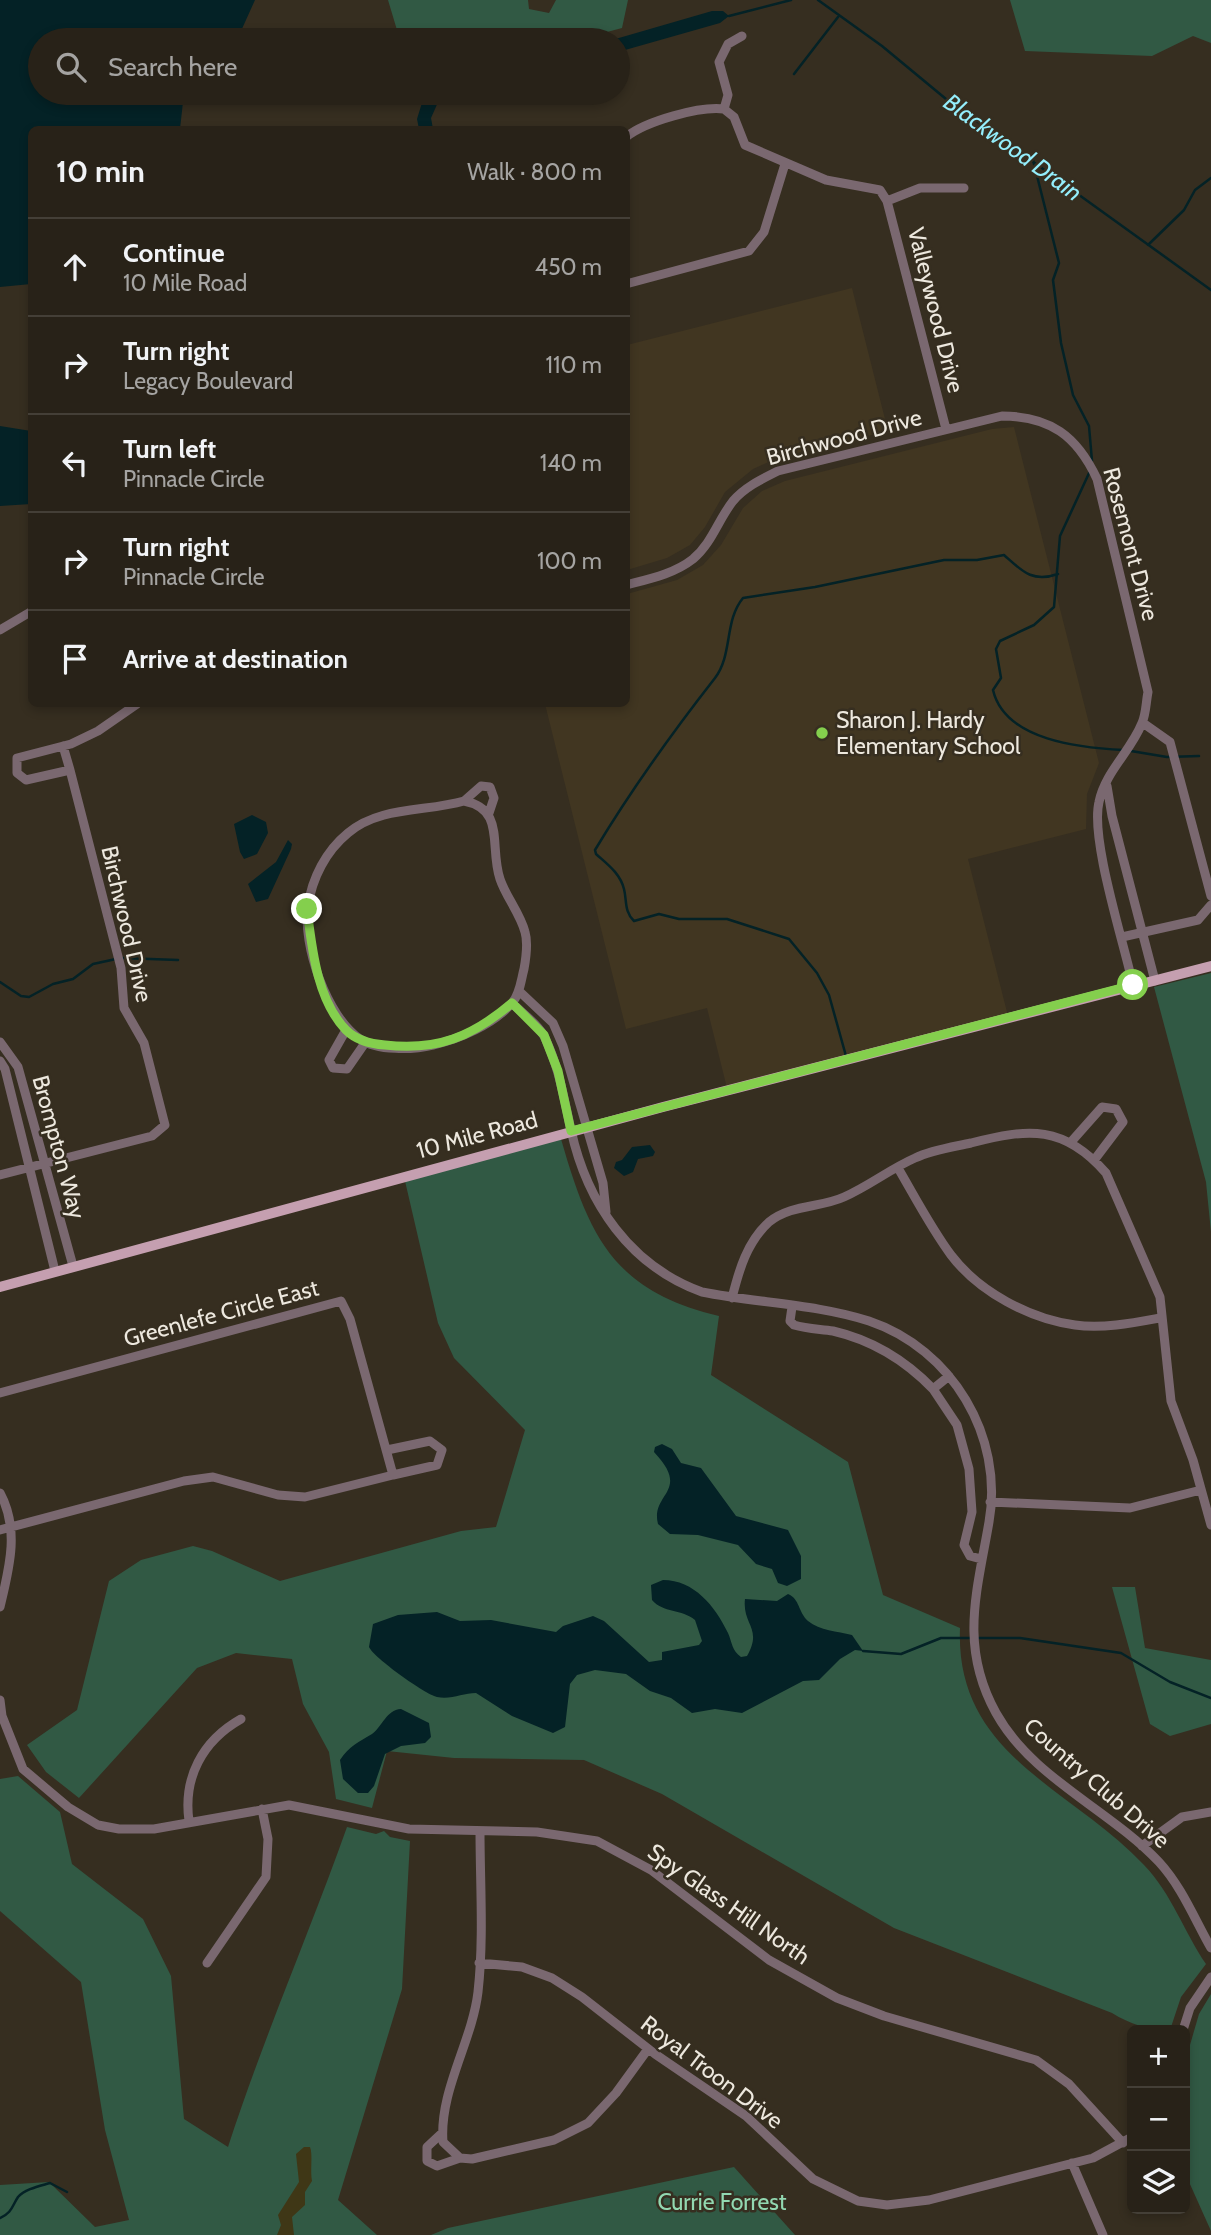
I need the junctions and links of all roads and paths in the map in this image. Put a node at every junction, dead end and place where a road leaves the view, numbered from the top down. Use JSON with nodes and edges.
{"nodes":[{"id":1,"x":742,"y":36,"type":"dead end"},
{"id":2,"x":724,"y":109,"type":"junction"},
{"id":3,"x":630,"y":135,"type":"edge"},
{"id":4,"x":785,"y":164,"type":"junction"},
{"id":5,"x":964,"y":188,"type":"dead end"},
{"id":6,"x":887,"y":201,"type":"junction"},
{"id":7,"x":630,"y":283,"type":"edge"},
{"id":8,"x":946,"y":429,"type":"junction"},
{"id":9,"x":630,"y":583,"type":"edge"},
{"id":10,"x":28,"y":613,"type":"edge"},
{"id":11,"x":0,"y":630,"type":"edge"},
{"id":12,"x":133,"y":707,"type":"edge"},
{"id":13,"x":1143,"y":723,"type":"junction"},
{"id":14,"x":63,"y":747,"type":"junction"},
{"id":15,"x":69,"y":770,"type":"junction"},
{"id":16,"x":1107,"y":786,"type":"junction"},
{"id":17,"x":464,"y":801,"type":"junction"},
{"id":18,"x":489,"y":813,"type":"junction"},
{"id":19,"x":1118,"y":842,"type":"junction"},
{"id":20,"x":1100,"y":845,"type":"junction"},
{"id":21,"x":1211,"y":896,"type":"edge"},
{"id":22,"x":1211,"y":905,"type":"edge"},
{"id":23,"x":1140,"y":933,"type":"junction"},
{"id":24,"x":1122,"y":937,"type":"junction"},
{"id":25,"x":1211,"y":966,"type":"edge"},
{"id":26,"x":1155,"y":981,"type":"junction"},
{"id":27,"x":1133,"y":985,"type":"junction"},
{"id":28,"x":519,"y":990,"type":"junction"},
{"id":29,"x":512,"y":1003,"type":"junction"},
{"id":30,"x":346,"y":1030,"type":"junction"},
{"id":31,"x":0,"y":1042,"type":"edge"},
{"id":32,"x":365,"y":1043,"type":"junction"},
{"id":33,"x":0,"y":1061,"type":"edge"},
{"id":34,"x":588,"y":1127,"type":"junction"},
{"id":35,"x":571,"y":1131,"type":"junction"},
{"id":36,"x":1071,"y":1142,"type":"junction"},
{"id":37,"x":1095,"y":1159,"type":"junction"},
{"id":38,"x":43,"y":1164,"type":"junction"},
{"id":39,"x":29,"y":1167,"type":"junction"},
{"id":40,"x":898,"y":1168,"type":"junction"},
{"id":41,"x":0,"y":1175,"type":"edge"},
{"id":42,"x":606,"y":1212,"type":"junction"},
{"id":43,"x":73,"y":1266,"type":"junction"},
{"id":44,"x":55,"y":1271,"type":"junction"},
{"id":45,"x":0,"y":1287,"type":"edge"},
{"id":46,"x":732,"y":1298,"type":"junction"},
{"id":47,"x":792,"y":1307,"type":"junction"},
{"id":48,"x":1160,"y":1318,"type":"junction"},
{"id":49,"x":949,"y":1376,"type":"junction"},
{"id":50,"x":933,"y":1389,"type":"junction"},
{"id":51,"x":0,"y":1393,"type":"edge"},
{"id":52,"x":387,"y":1450,"type":"junction"},
{"id":53,"x":393,"y":1475,"type":"junction"},
{"id":54,"x":1201,"y":1490,"type":"junction"},
{"id":55,"x":0,"y":1493,"type":"edge"},
{"id":56,"x":990,"y":1502,"type":"junction"},
{"id":57,"x":1211,"y":1525,"type":"edge"},
{"id":58,"x":10,"y":1526,"type":"junction"},
{"id":59,"x":0,"y":1530,"type":"edge"},
{"id":60,"x":981,"y":1559,"type":"junction"},
{"id":61,"x":0,"y":1607,"type":"edge"},
{"id":62,"x":0,"y":1700,"type":"edge"},
{"id":63,"x":241,"y":1720,"type":"dead end"},
{"id":64,"x":262,"y":1809,"type":"junction"},
{"id":65,"x":1211,"y":1812,"type":"edge"},
{"id":66,"x":189,"y":1821,"type":"junction"},
{"id":67,"x":480,"y":1831,"type":"junction"},
{"id":68,"x":1142,"y":1846,"type":"junction"},
{"id":69,"x":1211,"y":1948,"type":"edge"},
{"id":70,"x":207,"y":1963,"type":"dead end"},
{"id":71,"x":479,"y":1963,"type":"junction"},
{"id":72,"x":1211,"y":1977,"type":"edge"},
{"id":73,"x":1185,"y":2025,"type":"edge"},
{"id":74,"x":648,"y":2049,"type":"junction"},
{"id":75,"x":442,"y":2133,"type":"junction"},
{"id":76,"x":1127,"y":2140,"type":"edge"},
{"id":77,"x":1123,"y":2143,"type":"junction"},
{"id":78,"x":460,"y":2158,"type":"junction"},
{"id":79,"x":1072,"y":2163,"type":"junction"},
{"id":80,"x":1103,"y":2235,"type":"edge"}],
"edges":[{"from":1,"to":2,"type":"street","name":"Valleywood Drive"},
{"from":2,"to":3,"type":"street"},
{"from":2,"to":4,"type":"street","name":"Valleywood Drive"},
{"from":4,"to":6,"type":"street","name":"Valleywood Drive"},
{"from":4,"to":7,"type":"street"},
{"from":5,"to":6,"type":"street","name":"Valleywood Drive"},
{"from":6,"to":8,"type":"street","name":"Valleywood Drive"},
{"from":8,"to":9,"type":"street","name":"Birchwood Drive"},
{"from":8,"to":13,"type":"street","name":"Rosemont Drive"},
{"from":10,"to":11,"type":"street"},
{"from":12,"to":14,"type":"street"},
{"from":13,"to":16,"type":"street","name":"Rosemont Drive"},
{"from":13,"to":21,"type":"street"},
{"from":14,"to":15,"type":"street","name":"Birchwood Drive"},
{"from":14,"to":15,"type":"street"},
{"from":15,"to":38,"type":"street","name":"Birchwood Drive"},
{"from":16,"to":19,"type":"street"},
{"from":16,"to":20,"type":"street","name":"Rosemont Drive"},
{"from":17,"to":18,"type":"street"},
{"from":17,"to":18,"type":"street"},
{"from":17,"to":30,"type":"street"},
{"from":18,"to":28,"type":"street"},
{"from":19,"to":20,"type":"street"},
{"from":19,"to":23,"type":"street"},
{"from":20,"to":24,"type":"street","name":"Rosemont Drive"},
{"from":22,"to":23,"type":"street"},
{"from":23,"to":24,"type":"street"},
{"from":23,"to":26,"type":"street"},
{"from":24,"to":27,"type":"street","name":"Rosemont Drive"},
{"from":25,"to":26,"type":"main road","name":"10 Mile Road"},
{"from":26,"to":27,"type":"main road","name":"10 Mile Road"},
{"from":27,"to":34,"type":"main road","name":"10 Mile Road"},
{"from":28,"to":29,"type":"street"},
{"from":28,"to":34,"type":"street","name":"Country Club Drive"},
{"from":29,"to":32,"type":"street"},
{"from":29,"to":35,"type":"street","name":"Country Club Drive"},
{"from":30,"to":32,"type":"street"},
{"from":30,"to":32,"type":"street"},
{"from":31,"to":38,"type":"street","name":"Brompton Way"},
{"from":33,"to":39,"type":"street","name":"Brompton Way"},
{"from":34,"to":35,"type":"main road","name":"10 Mile Road"},
{"from":34,"to":42,"type":"street","name":"Country Club Drive"},
{"from":35,"to":42,"type":"street","name":"Country Club Drive"},
{"from":35,"to":43,"type":"main road","name":"10 Mile Road"},
{"from":36,"to":37,"type":"street"},
{"from":36,"to":37,"type":"street"},
{"from":36,"to":40,"type":"street"},
{"from":37,"to":48,"type":"street"},
{"from":38,"to":39,"type":"street"},
{"from":38,"to":43,"type":"street","name":"Brompton Way"},
{"from":39,"to":41,"type":"street"},
{"from":39,"to":44,"type":"street","name":"Brompton Way"},
{"from":40,"to":46,"type":"street"},
{"from":40,"to":48,"type":"street"},
{"from":42,"to":46,"type":"street","name":"Country Club Drive"},
{"from":43,"to":44,"type":"main road","name":"10 Mile Road"},
{"from":44,"to":45,"type":"main road","name":"10 Mile Road"},
{"from":46,"to":47,"type":"street","name":"Country Club Drive"},
{"from":47,"to":49,"type":"street","name":"Country Club Drive"},
{"from":47,"to":50,"type":"street"},
{"from":48,"to":54,"type":"street"},
{"from":49,"to":50,"type":"street"},
{"from":49,"to":56,"type":"street","name":"Country Club Drive"},
{"from":50,"to":60,"type":"street"},
{"from":51,"to":52,"type":"street","name":"Greenlefe Circle East"},
{"from":52,"to":53,"type":"street","name":"Greenlefe Circle East"},
{"from":52,"to":53,"type":"street"},
{"from":53,"to":58,"type":"street"},
{"from":54,"to":56,"type":"street"},
{"from":54,"to":57,"type":"street"},
{"from":55,"to":58,"type":"street"},
{"from":56,"to":60,"type":"street","name":"Country Club Drive"},
{"from":58,"to":59,"type":"street"},
{"from":58,"to":61,"type":"street"},
{"from":60,"to":68,"type":"street","name":"Country Club Drive"},
{"from":62,"to":66,"type":"street","name":"Spy Glass Hill North"},
{"from":63,"to":66,"type":"street"},
{"from":64,"to":66,"type":"street","name":"Spy Glass Hill North"},
{"from":64,"to":67,"type":"street","name":"Spy Glass Hill North"},
{"from":64,"to":70,"type":"street"},
{"from":65,"to":68,"type":"street"},
{"from":67,"to":71,"type":"street"},
{"from":67,"to":77,"type":"street","name":"Spy Glass Hill North"},
{"from":68,"to":69,"type":"street","name":"Country Club Drive"},
{"from":71,"to":74,"type":"street","name":"Royal Troon Drive"},
{"from":71,"to":75,"type":"street"},
{"from":72,"to":73,"type":"street"},
{"from":74,"to":78,"type":"street"},
{"from":74,"to":79,"type":"street","name":"Royal Troon Drive"},
{"from":75,"to":78,"type":"street"},
{"from":75,"to":78,"type":"street"},
{"from":76,"to":77,"type":"street"},
{"from":77,"to":79,"type":"street","name":"Royal Troon Drive"},
{"from":79,"to":80,"type":"street"}]}
